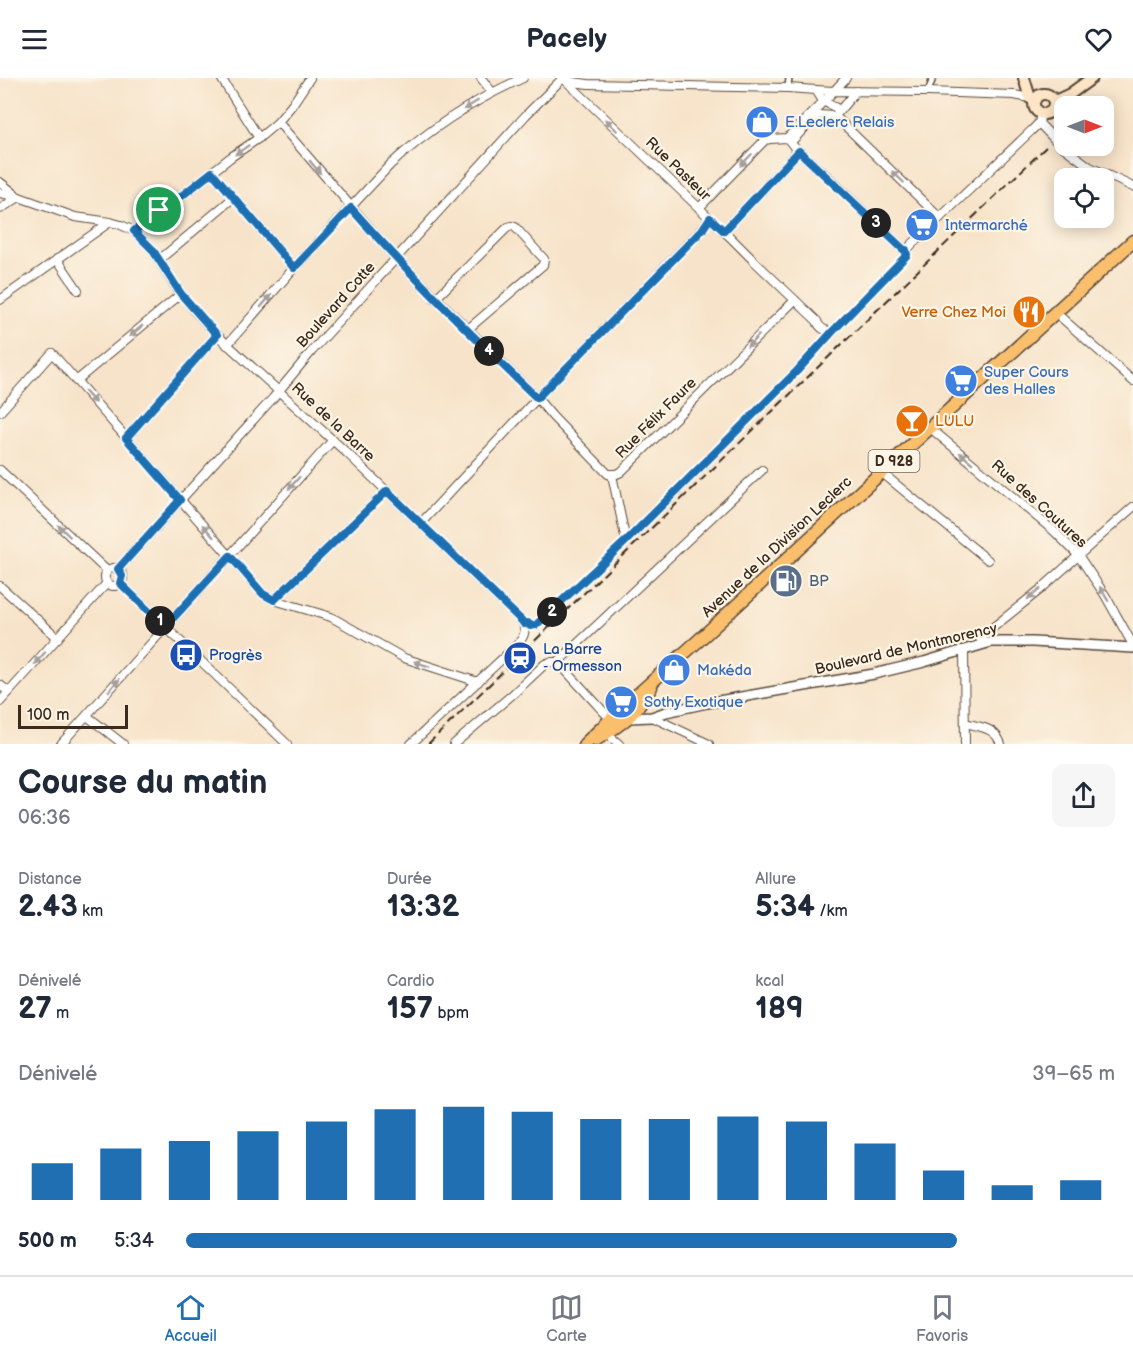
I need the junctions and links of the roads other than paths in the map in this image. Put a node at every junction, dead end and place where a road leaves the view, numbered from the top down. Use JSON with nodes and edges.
{"nodes":[{"id":1,"x":221,"y":78,"type":"edge"},
{"id":2,"x":310,"y":78,"type":"edge"},
{"id":3,"x":481,"y":78,"type":"edge"},
{"id":4,"x":523,"y":78,"type":"edge"},
{"id":5,"x":563,"y":78,"type":"edge"},
{"id":6,"x":789,"y":78,"type":"edge"},
{"id":7,"x":847,"y":78,"type":"edge"},
{"id":8,"x":933,"y":78,"type":"edge"},
{"id":9,"x":1024,"y":78,"type":"edge"},
{"id":10,"x":1092,"y":78,"type":"edge"},
{"id":11,"x":588,"y":84,"type":"junction"},
{"id":12,"x":788,"y":88,"type":"junction"},
{"id":13,"x":816,"y":90,"type":"junction"},
{"id":14,"x":834,"y":91,"type":"junction"},
{"id":15,"x":854,"y":91,"type":"junction"},
{"id":16,"x":492,"y":92,"type":"junction"},
{"id":17,"x":928,"y":92,"type":"junction"},
{"id":18,"x":1065,"y":96,"type":"edge"},
{"id":19,"x":582,"y":97,"type":"junction"},
{"id":20,"x":1032,"y":99,"type":"junction"},
{"id":21,"x":823,"y":101,"type":"junction"},
{"id":22,"x":1054,"y":101,"type":"edge"},
{"id":23,"x":1054,"y":107,"type":"edge"},
{"id":24,"x":815,"y":113,"type":"junction"},
{"id":25,"x":837,"y":113,"type":"junction"},
{"id":26,"x":1040,"y":118,"type":"junction"},
{"id":27,"x":278,"y":122,"type":"junction"},
{"id":28,"x":259,"y":138,"type":"junction"},
{"id":29,"x":789,"y":140,"type":"junction"},
{"id":30,"x":799,"y":151,"type":"junction"},
{"id":31,"x":212,"y":172,"type":"junction"},
{"id":32,"x":0,"y":182,"type":"edge"},
{"id":33,"x":1133,"y":187,"type":"edge"},
{"id":34,"x":0,"y":193,"type":"edge"},
{"id":35,"x":19,"y":197,"type":"junction"},
{"id":36,"x":233,"y":198,"type":"junction"},
{"id":37,"x":351,"y":208,"type":"junction"},
{"id":38,"x":699,"y":208,"type":"junction"},
{"id":39,"x":0,"y":209,"type":"edge"},
{"id":40,"x":710,"y":218,"type":"junction"},
{"id":41,"x":940,"y":218,"type":"junction"},
{"id":42,"x":110,"y":222,"type":"junction"},
{"id":43,"x":134,"y":231,"type":"junction"},
{"id":44,"x":724,"y":231,"type":"junction"},
{"id":45,"x":1133,"y":241,"type":"edge"},
{"id":46,"x":906,"y":250,"type":"junction"},
{"id":47,"x":396,"y":258,"type":"junction"},
{"id":48,"x":57,"y":260,"type":"junction"},
{"id":49,"x":159,"y":260,"type":"junction"},
{"id":50,"x":294,"y":268,"type":"junction"},
{"id":51,"x":78,"y":290,"type":"dead end"},
{"id":52,"x":181,"y":294,"type":"junction"},
{"id":53,"x":435,"y":299,"type":"junction"},
{"id":54,"x":0,"y":300,"type":"edge"},
{"id":55,"x":795,"y":300,"type":"junction"},
{"id":56,"x":1055,"y":312,"type":"junction"},
{"id":57,"x":467,"y":330,"type":"junction"},
{"id":58,"x":833,"y":331,"type":"junction"},
{"id":59,"x":217,"y":335,"type":"junction"},
{"id":60,"x":227,"y":345,"type":"junction"},
{"id":61,"x":76,"y":381,"type":"junction"},
{"id":62,"x":1133,"y":381,"type":"edge"},
{"id":63,"x":279,"y":390,"type":"junction"},
{"id":64,"x":537,"y":398,"type":"junction"},
{"id":65,"x":0,"y":412,"type":"edge"},
{"id":66,"x":929,"y":427,"type":"junction"},
{"id":67,"x":126,"y":438,"type":"junction"},
{"id":68,"x":333,"y":440,"type":"junction"},
{"id":69,"x":0,"y":470,"type":"edge"},
{"id":70,"x":762,"y":470,"type":"dead end"},
{"id":71,"x":881,"y":472,"type":"junction"},
{"id":72,"x":612,"y":475,"type":"junction"},
{"id":73,"x":387,"y":491,"type":"junction"},
{"id":74,"x":180,"y":500,"type":"junction"},
{"id":75,"x":1133,"y":507,"type":"edge"},
{"id":76,"x":421,"y":523,"type":"junction"},
{"id":77,"x":626,"y":541,"type":"junction"},
{"id":78,"x":1078,"y":555,"type":"junction"},
{"id":79,"x":230,"y":556,"type":"junction"},
{"id":80,"x":988,"y":560,"type":"dead end"},
{"id":81,"x":118,"y":569,"type":"junction"},
{"id":82,"x":107,"y":571,"type":"junction"},
{"id":83,"x":107,"y":583,"type":"junction"},
{"id":84,"x":120,"y":583,"type":"junction"},
{"id":85,"x":0,"y":586,"type":"edge"},
{"id":86,"x":274,"y":600,"type":"junction"},
{"id":87,"x":524,"y":624,"type":"junction"},
{"id":88,"x":165,"y":627,"type":"junction"},
{"id":89,"x":58,"y":638,"type":"junction"},
{"id":90,"x":981,"y":644,"type":"junction"},
{"id":91,"x":1133,"y":646,"type":"edge"},
{"id":92,"x":964,"y":650,"type":"junction"},
{"id":93,"x":558,"y":662,"type":"junction"},
{"id":94,"x":478,"y":682,"type":"junction"},
{"id":95,"x":0,"y":685,"type":"edge"},
{"id":96,"x":9,"y":692,"type":"junction"},
{"id":97,"x":0,"y":702,"type":"edge"},
{"id":98,"x":638,"y":706,"type":"junction"},
{"id":99,"x":87,"y":716,"type":"junction"},
{"id":100,"x":654,"y":716,"type":"junction"},
{"id":101,"x":628,"y":718,"type":"junction"},
{"id":102,"x":965,"y":723,"type":"junction"},
{"id":103,"x":610,"y":726,"type":"junction"},
{"id":104,"x":62,"y":744,"type":"edge"},
{"id":105,"x":123,"y":744,"type":"edge"},
{"id":106,"x":287,"y":744,"type":"edge"},
{"id":107,"x":411,"y":744,"type":"edge"},
{"id":108,"x":454,"y":744,"type":"edge"},
{"id":109,"x":585,"y":744,"type":"edge"},
{"id":110,"x":589,"y":744,"type":"edge"},
{"id":111,"x":619,"y":744,"type":"edge"},
{"id":112,"x":710,"y":744,"type":"edge"},
{"id":113,"x":965,"y":744,"type":"edge"},
{"id":114,"x":1000,"y":744,"type":"edge"}],
"edges":[{"from":1,"to":28,"type":"street"},
{"from":2,"to":27,"type":"street"},
{"from":3,"to":16,"type":"street"},
{"from":4,"to":16,"type":"street"},
{"from":5,"to":11,"type":"street"},
{"from":5,"to":19,"type":"street","name":"Rue Pasteur"},
{"from":5,"to":47,"type":"street","name":"Boulevard Cotte"},
{"from":6,"to":12,"type":"street"},
{"from":7,"to":14,"type":"street"},
{"from":7,"to":15,"type":"street"},
{"from":8,"to":17,"type":"street"},
{"from":9,"to":20,"type":"main road"},
{"from":10,"to":18,"type":"main road"},
{"from":11,"to":12,"type":"street"},
{"from":11,"to":19,"type":"street"},
{"from":12,"to":13,"type":"street"},
{"from":13,"to":14,"type":"street"},
{"from":13,"to":21,"type":"street"},
{"from":14,"to":15,"type":"street"},
{"from":14,"to":21,"type":"street"},
{"from":15,"to":17,"type":"street"},
{"from":15,"to":25,"type":"street"},
{"from":16,"to":37,"type":"street","one_way":true},
{"from":17,"to":20,"type":"street"},
{"from":38,"to":19,"type":"street","name":"Rue Pasteur","one_way":true},
{"from":20,"to":22,"type":"main road"},
{"from":20,"to":26,"type":"main road"},
{"from":21,"to":24,"type":"street"},
{"from":21,"to":25,"type":"street"},
{"from":23,"to":26,"type":"main road"},
{"from":24,"to":25,"type":"street"},
{"from":24,"to":29,"type":"street"},
{"from":41,"to":25,"type":"street","one_way":true},
{"from":26,"to":33,"type":"street"},
{"from":26,"to":41,"type":"street"},
{"from":27,"to":28,"type":"street"},
{"from":27,"to":37,"type":"street","name":"Rue Félix Faure","one_way":true},
{"from":28,"to":31,"type":"street","one_way":true},
{"from":29,"to":30,"type":"street"},
{"from":29,"to":38,"type":"street","one_way":true},
{"from":30,"to":44,"type":"street"},
{"from":30,"to":46,"type":"street"},
{"from":31,"to":36,"type":"street"},
{"from":31,"to":43,"type":"street"},
{"from":32,"to":35,"type":"street"},
{"from":34,"to":35,"type":"street"},
{"from":35,"to":39,"type":"street"},
{"from":35,"to":42,"type":"street"},
{"from":36,"to":49,"type":"street"},
{"from":36,"to":50,"type":"street"},
{"from":37,"to":47,"type":"street","name":"Rue Félix Faure"},
{"from":37,"to":50,"type":"street"},
{"from":38,"to":40,"type":"street","name":"Rue Pasteur"},
{"from":40,"to":44,"type":"street","name":"Rue Pasteur"},
{"from":40,"to":64,"type":"street"},
{"from":41,"to":46,"type":"street"},
{"from":42,"to":43,"type":"street"},
{"from":42,"to":48,"type":"street"},
{"from":43,"to":49,"type":"street","name":"Rue de la Barre"},
{"from":44,"to":55,"type":"street","name":"Rue Pasteur"},
{"from":45,"to":56,"type":"main road","name":"Avenue de la Division Leclerc","number":"D 928"},
{"from":46,"to":58,"type":"street"},
{"from":47,"to":53,"type":"street","name":"Rue Félix Faure"},
{"from":47,"to":63,"type":"street","name":"Boulevard Cotte"},
{"from":48,"to":51,"type":"street"},
{"from":48,"to":54,"type":"street"},
{"from":49,"to":52,"type":"street","name":"Rue de la Barre"},
{"from":60,"to":50,"type":"street","one_way":true},
{"from":52,"to":59,"type":"street","name":"Rue de la Barre"},
{"from":52,"to":61,"type":"street","one_way":true},
{"from":53,"to":57,"type":"street","name":"Rue Félix Faure"},
{"from":53,"to":57,"type":"street"},
{"from":55,"to":58,"type":"street","name":"Rue Pasteur"},
{"from":55,"to":72,"type":"street","name":"Rue Félix Faure","one_way":true},
{"from":56,"to":62,"type":"street"},
{"from":56,"to":66,"type":"main road","name":"Avenue de la Division Leclerc","number":"D 928"},
{"from":57,"to":64,"type":"street","name":"Rue Félix Faure"},
{"from":58,"to":77,"type":"street"},
{"from":59,"to":60,"type":"street","name":"Rue de la Barre"},
{"from":59,"to":67,"type":"street"},
{"from":60,"to":63,"type":"street","name":"Rue de la Barre"},
{"from":61,"to":65,"type":"street"},
{"from":61,"to":67,"type":"street","one_way":true},
{"from":63,"to":68,"type":"street","name":"Rue de la Barre"},
{"from":63,"to":74,"type":"street","name":"Boulevard Cotte"},
{"from":64,"to":72,"type":"street","name":"Rue Félix Faure"},
{"from":64,"to":76,"type":"street"},
{"from":66,"to":71,"type":"main road","name":"Avenue de la Division Leclerc","number":"D 928"},
{"from":78,"to":66,"type":"street","name":"Rue des Coutures","one_way":true},
{"from":67,"to":74,"type":"street"},
{"from":68,"to":73,"type":"street","name":"Rue de la Barre"},
{"from":68,"to":79,"type":"street","one_way":true},
{"from":82,"to":69,"type":"street","one_way":true},
{"from":70,"to":93,"type":"street"},
{"from":71,"to":80,"type":"street"},
{"from":71,"to":98,"type":"main road","name":"Avenue de la Division Leclerc","number":"D 928"},
{"from":72,"to":77,"type":"street"},
{"from":73,"to":76,"type":"street","name":"Rue de la Barre"},
{"from":73,"to":86,"type":"street"},
{"from":79,"to":74,"type":"street","one_way":true},
{"from":74,"to":81,"type":"street","name":"Boulevard Cotte"},
{"from":75,"to":78,"type":"street"},
{"from":76,"to":87,"type":"street","name":"Rue de la Barre"},
{"from":77,"to":87,"type":"street"},
{"from":78,"to":90,"type":"street","one_way":true},
{"from":91,"to":78,"type":"street","name":"Rue des Coutures","one_way":true},
{"from":79,"to":86,"type":"street"},
{"from":79,"to":88,"type":"street"},
{"from":81,"to":82,"type":"street"},
{"from":81,"to":84,"type":"street"},
{"from":82,"to":83,"type":"street"},
{"from":83,"to":84,"type":"street"},
{"from":83,"to":89,"type":"street"},
{"from":84,"to":88,"type":"street"},
{"from":85,"to":89,"type":"street"},
{"from":94,"to":86,"type":"street","one_way":true},
{"from":87,"to":94,"type":"street"},
{"from":99,"to":88,"type":"street","one_way":true},
{"from":88,"to":106,"type":"street"},
{"from":89,"to":96,"type":"street","one_way":true},
{"from":90,"to":91,"type":"street","name":"Boulevard de Montmorency"},
{"from":90,"to":92,"type":"street","name":"Boulevard de Montmorency"},
{"from":92,"to":100,"type":"street","name":"Boulevard de Montmorency"},
{"from":92,"to":102,"type":"street"},
{"from":93,"to":103,"type":"street"},
{"from":93,"to":108,"type":"street"},
{"from":94,"to":107,"type":"street"},
{"from":95,"to":96,"type":"street"},
{"from":96,"to":97,"type":"street"},
{"from":98,"to":100,"type":"street"},
{"from":98,"to":101,"type":"main road","name":"Avenue de la Division Leclerc","number":"D 928"},
{"from":98,"to":103,"type":"main road","name":"Avenue de la Division Leclerc","number":"D 928"},
{"from":99,"to":104,"type":"street"},
{"from":99,"to":105,"type":"street"},
{"from":100,"to":101,"type":"street","name":"Boulevard de Montmorency"},
{"from":100,"to":112,"type":"street"},
{"from":101,"to":103,"type":"main road","name":"Avenue de la Division Leclerc","number":"D 928"},
{"from":102,"to":113,"type":"street"},
{"from":102,"to":114,"type":"street"},
{"from":103,"to":109,"type":"main road","name":"Avenue de la Division Leclerc","number":"D 928"},
{"from":103,"to":110,"type":"main road","name":"Avenue de la Division Leclerc","number":"D 928"},
{"from":103,"to":111,"type":"street"}]}
